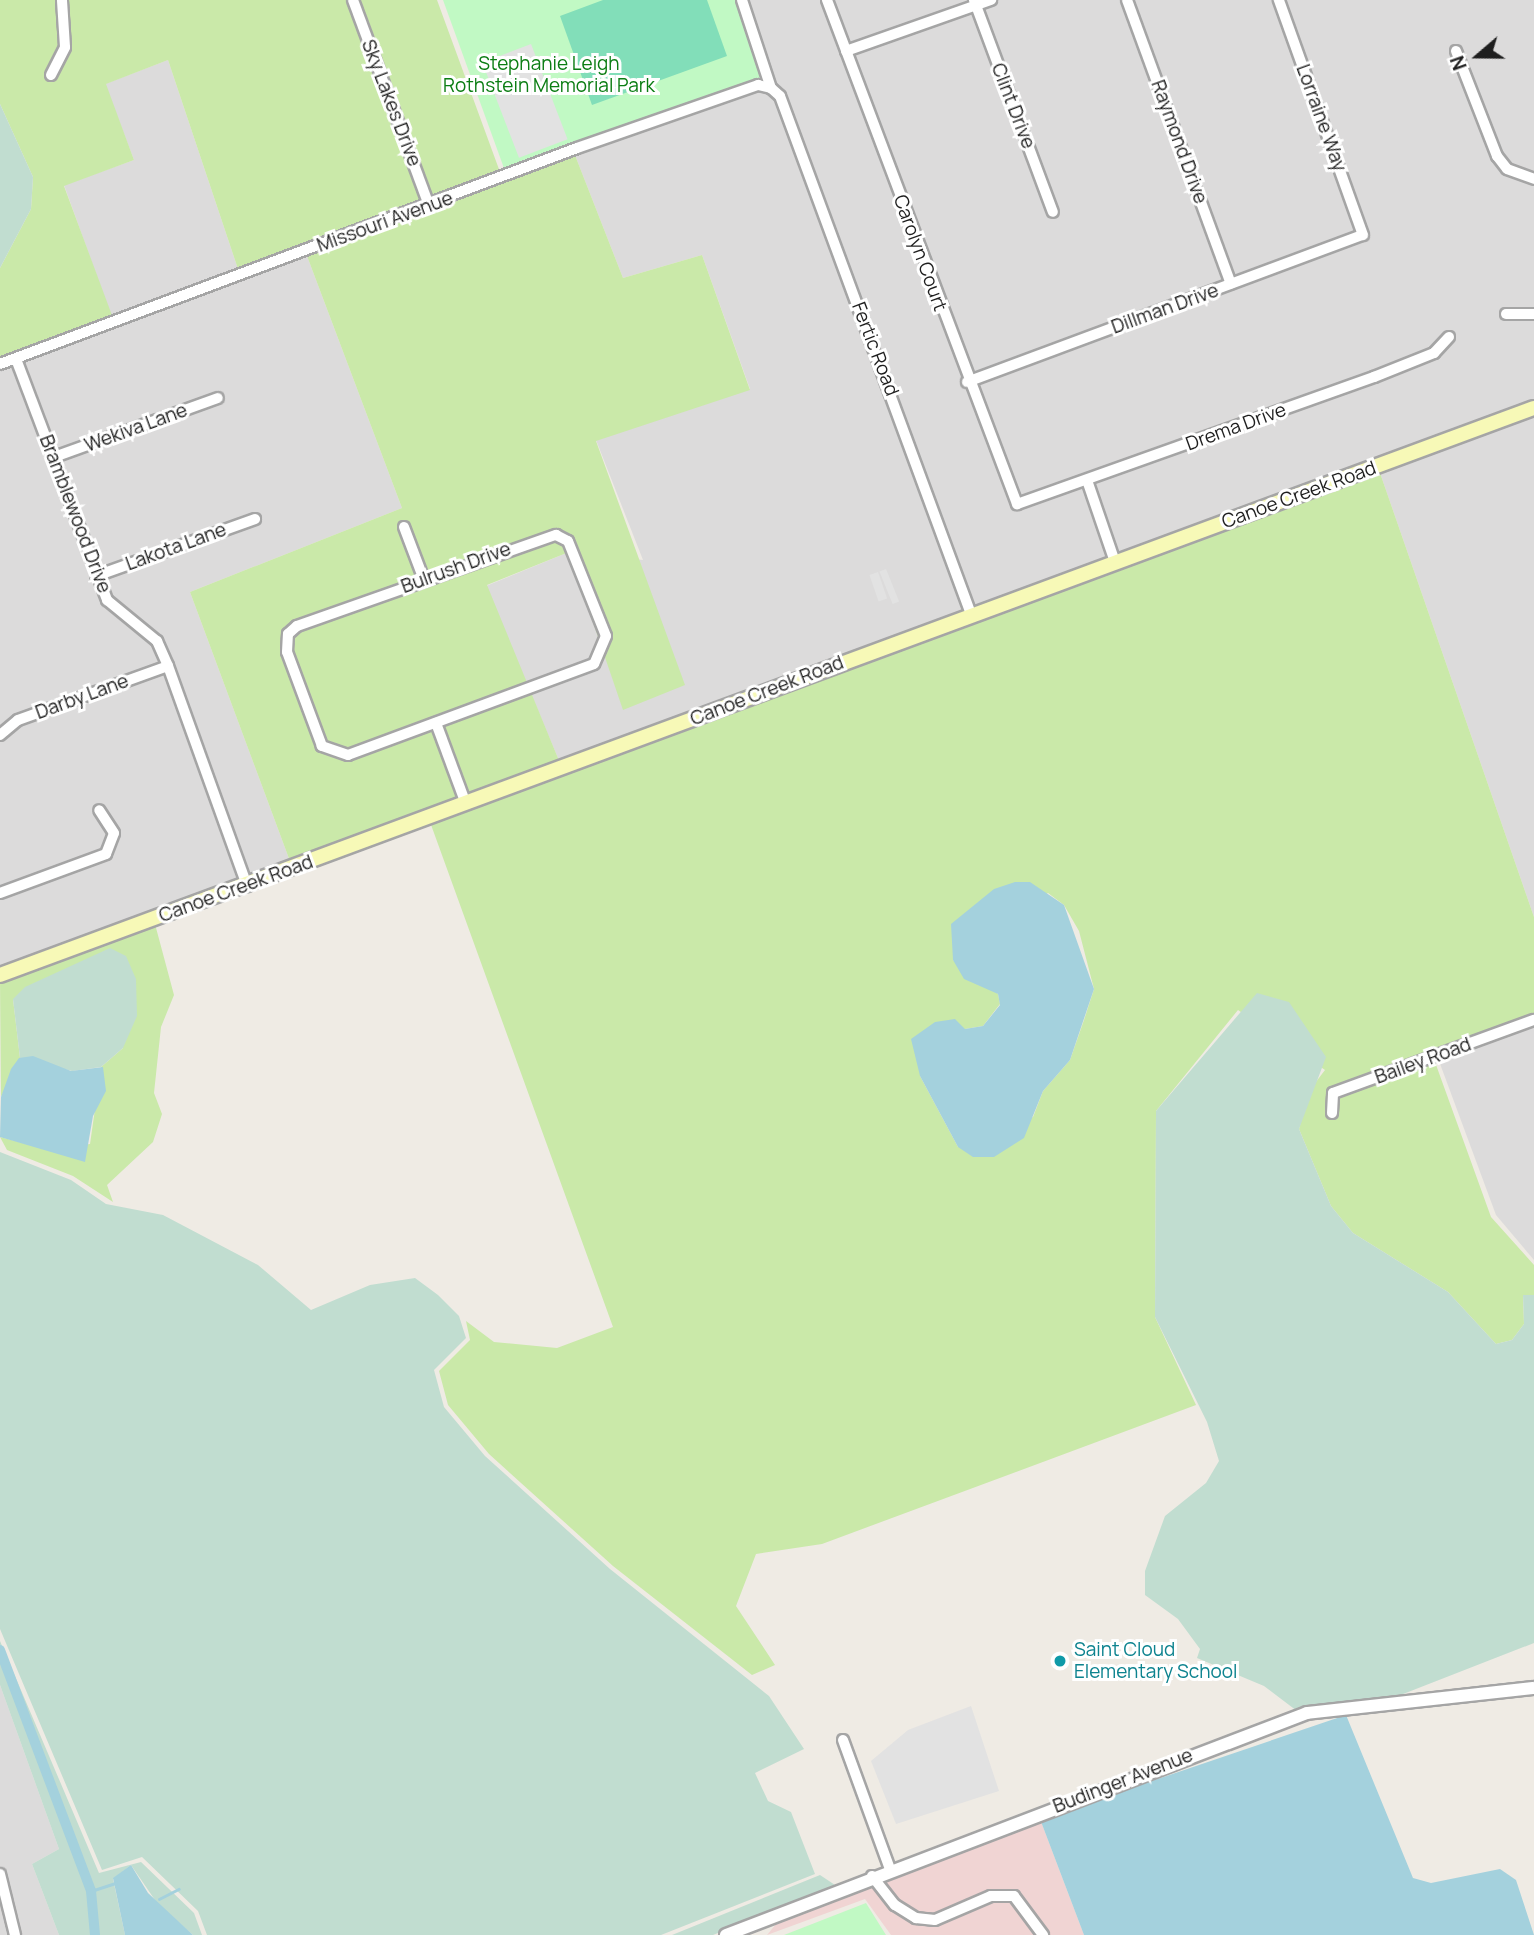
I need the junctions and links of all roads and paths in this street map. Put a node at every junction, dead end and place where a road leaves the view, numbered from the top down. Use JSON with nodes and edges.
{"nodes":[{"id":1,"x":62,"y":0,"type":"edge"},
{"id":2,"x":353,"y":0,"type":"edge"},
{"id":3,"x":742,"y":0,"type":"edge"},
{"id":4,"x":827,"y":0,"type":"edge"},
{"id":5,"x":991,"y":0,"type":"edge"},
{"id":6,"x":1127,"y":0,"type":"edge"},
{"id":7,"x":1279,"y":0,"type":"edge"},
{"id":8,"x":975,"y":3,"type":"edge"},
{"id":9,"x":846,"y":51,"type":"junction"},
{"id":10,"x":1456,"y":51,"type":"dead end"},
{"id":11,"x":51,"y":75,"type":"dead end"},
{"id":12,"x":771,"y":88,"type":"junction"},
{"id":13,"x":1534,"y":179,"type":"edge"},
{"id":14,"x":429,"y":205,"type":"junction"},
{"id":15,"x":1053,"y":212,"type":"dead end"},
{"id":16,"x":1363,"y":235,"type":"joint"},
{"id":17,"x":1230,"y":285,"type":"junction"},
{"id":18,"x":1506,"y":314,"type":"dead end"},
{"id":19,"x":1534,"y":314,"type":"edge"},
{"id":20,"x":1449,"y":337,"type":"dead end"},
{"id":21,"x":16,"y":359,"type":"junction"},
{"id":22,"x":0,"y":364,"type":"edge"},
{"id":23,"x":967,"y":383,"type":"junction"},
{"id":24,"x":218,"y":398,"type":"dead end"},
{"id":25,"x":1534,"y":408,"type":"edge"},
{"id":26,"x":54,"y":457,"type":"junction"},
{"id":27,"x":1088,"y":483,"type":"junction"},
{"id":28,"x":1017,"y":504,"type":"joint"},
{"id":29,"x":255,"y":519,"type":"dead end"},
{"id":30,"x":404,"y":527,"type":"dead end"},
{"id":31,"x":1115,"y":562,"type":"junction"},
{"id":32,"x":96,"y":576,"type":"junction"},
{"id":33,"x":424,"y":580,"type":"junction"},
{"id":34,"x":971,"y":614,"type":"junction"},
{"id":35,"x":168,"y":666,"type":"junction"},
{"id":36,"x":436,"y":723,"type":"junction"},
{"id":37,"x":0,"y":735,"type":"edge"},
{"id":38,"x":466,"y":804,"type":"junction"},
{"id":39,"x":99,"y":810,"type":"dead end"},
{"id":40,"x":247,"y":886,"type":"junction"},
{"id":41,"x":0,"y":893,"type":"edge"},
{"id":42,"x":0,"y":975,"type":"edge"},
{"id":43,"x":1534,"y":1020,"type":"edge"},
{"id":44,"x":1332,"y":1114,"type":"dead end"},
{"id":45,"x":1534,"y":1688,"type":"edge"},
{"id":46,"x":843,"y":1740,"type":"dead end"},
{"id":47,"x":890,"y":1869,"type":"junction"},
{"id":48,"x":0,"y":1874,"type":"edge"},
{"id":49,"x":872,"y":1876,"type":"junction"},
{"id":50,"x":15,"y":1935,"type":"edge"},
{"id":51,"x":726,"y":1935,"type":"edge"},
{"id":52,"x":1044,"y":1935,"type":"edge"}],
"edges":[{"from":1,"to":11,"type":"street"},
{"from":2,"to":14,"type":"street","name":"Sky Lakes Drive"},
{"from":3,"to":12,"type":"street","name":"Fertic Road"},
{"from":4,"to":9,"type":"street","name":"Carolyn Court"},
{"from":5,"to":8,"type":"street"},
{"from":6,"to":17,"type":"street","name":"Raymond Drive"},
{"from":7,"to":16,"type":"street","name":"Lorraine Way"},
{"from":8,"to":9,"type":"street"},
{"from":8,"to":15,"type":"street","name":"Clint Drive"},
{"from":9,"to":23,"type":"street","name":"Carolyn Court"},
{"from":10,"to":13,"type":"street"},
{"from":12,"to":14,"type":"street","name":"Missouri Avenue"},
{"from":12,"to":34,"type":"street","name":"Fertic Road"},
{"from":14,"to":21,"type":"street","name":"Missouri Avenue"},
{"from":16,"to":17,"type":"street","name":"Dillman Drive"},
{"from":17,"to":23,"type":"street","name":"Dillman Drive"},
{"from":18,"to":19,"type":"street"},
{"from":20,"to":27,"type":"street","name":"Drema Drive"},
{"from":21,"to":22,"type":"street","name":"Missouri Avenue"},
{"from":21,"to":26,"type":"street","name":"Bramblewood Drive"},
{"from":23,"to":28,"type":"street","name":"Carolyn Court"},
{"from":24,"to":26,"type":"street","name":"Wekiva Lane"},
{"from":25,"to":31,"type":"main road","name":"Canoe Creek Road"},
{"from":26,"to":32,"type":"street","name":"Bramblewood Drive"},
{"from":27,"to":28,"type":"street","name":"Drema Drive"},
{"from":27,"to":31,"type":"street"},
{"from":29,"to":32,"type":"street","name":"Lakota Lane"},
{"from":30,"to":33,"type":"street"},
{"from":31,"to":34,"type":"main road","name":"Canoe Creek Road"},
{"from":32,"to":35,"type":"street","name":"Bramblewood Drive"},
{"from":33,"to":36,"type":"street","name":"Bulrush Drive"},
{"from":33,"to":36,"type":"street","name":"Bulrush Drive"},
{"from":34,"to":38,"type":"main road","name":"Canoe Creek Road"},
{"from":35,"to":37,"type":"street","name":"Darby Lane"},
{"from":35,"to":40,"type":"street","name":"Bramblewood Drive"},
{"from":36,"to":38,"type":"street"},
{"from":38,"to":40,"type":"main road","name":"Canoe Creek Road"},
{"from":39,"to":41,"type":"street"},
{"from":40,"to":42,"type":"main road","name":"Canoe Creek Road"},
{"from":43,"to":44,"type":"street","name":"Bailey Road"},
{"from":45,"to":47,"type":"street","name":"Budinger Avenue"},
{"from":46,"to":47,"type":"street"},
{"from":47,"to":49,"type":"street","name":"Budinger Avenue"},
{"from":48,"to":50,"type":"street"},
{"from":49,"to":51,"type":"street","name":"Budinger Avenue"},
{"from":49,"to":52,"type":"street"}]}
